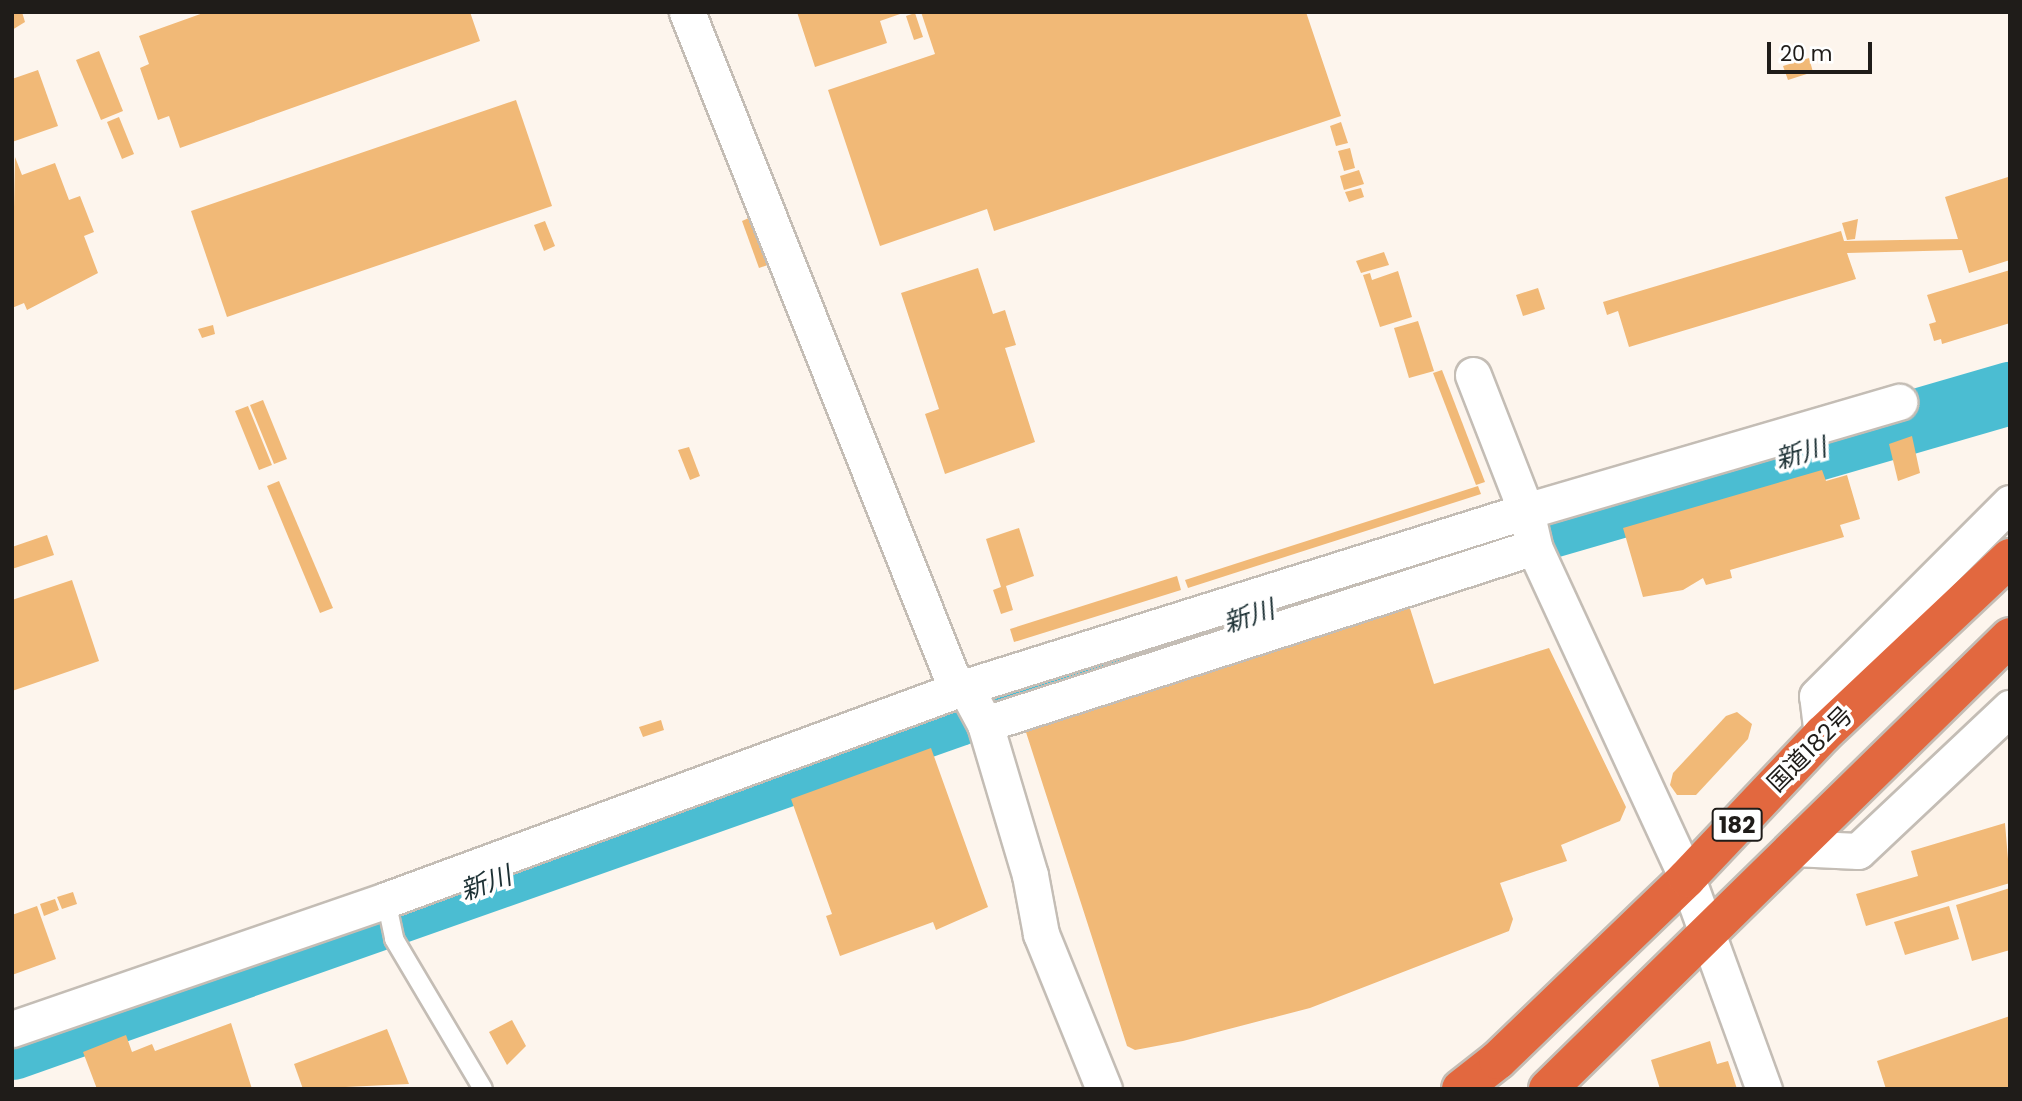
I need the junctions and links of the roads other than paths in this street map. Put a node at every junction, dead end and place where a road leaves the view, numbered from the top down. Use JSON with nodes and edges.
{"nodes":[{"id":1,"x":687,"y":12,"type":"edge"},
{"id":2,"x":1473,"y":375,"type":"dead end"},
{"id":3,"x":1899,"y":402,"type":"dead end"},
{"id":4,"x":2010,"y":503,"type":"edge"},
{"id":5,"x":1526,"y":511,"type":"junction"},
{"id":6,"x":1534,"y":547,"type":"junction"},
{"id":7,"x":2010,"y":558,"type":"edge"},
{"id":8,"x":2010,"y":638,"type":"edge"},
{"id":9,"x":965,"y":687,"type":"junction"},
{"id":10,"x":2010,"y":709,"type":"edge"},
{"id":11,"x":985,"y":723,"type":"junction"},
{"id":12,"x":1822,"y":735,"type":"junction"},
{"id":13,"x":1793,"y":848,"type":"junction"},
{"id":14,"x":1687,"y":877,"type":"junction"},
{"id":15,"x":386,"y":900,"type":"junction"},
{"id":16,"x":1707,"y":932,"type":"junction"},
{"id":17,"x":12,"y":1029,"type":"edge"},
{"id":18,"x":483,"y":1089,"type":"edge"},
{"id":19,"x":1104,"y":1089,"type":"edge"},
{"id":20,"x":1461,"y":1089,"type":"edge"},
{"id":21,"x":1548,"y":1089,"type":"edge"},
{"id":22,"x":1764,"y":1089,"type":"edge"}],
"edges":[{"from":1,"to":9,"type":"street"},
{"from":2,"to":5,"type":"street"},
{"from":3,"to":5,"type":"street"},
{"from":4,"to":12,"type":"street"},
{"from":5,"to":6,"type":"street"},
{"from":5,"to":9,"type":"street"},
{"from":6,"to":11,"type":"street"},
{"from":6,"to":14,"type":"street"},
{"from":7,"to":12,"type":"highway","name":"国道182号","number":"182"},
{"from":8,"to":13,"type":"highway","number":"182"},
{"from":9,"to":11,"type":"street"},
{"from":9,"to":15,"type":"street"},
{"from":10,"to":13,"type":"street"},
{"from":11,"to":19,"type":"street"},
{"from":12,"to":14,"type":"highway","name":"国道182号","number":"182"},
{"from":13,"to":16,"type":"highway","number":"182"},
{"from":14,"to":16,"type":"street"},
{"from":14,"to":20,"type":"highway","name":"国道182号","number":"182"},
{"from":15,"to":17,"type":"street"},
{"from":15,"to":18,"type":"lane"},
{"from":16,"to":21,"type":"highway","number":"182"},
{"from":16,"to":22,"type":"street"}]}
